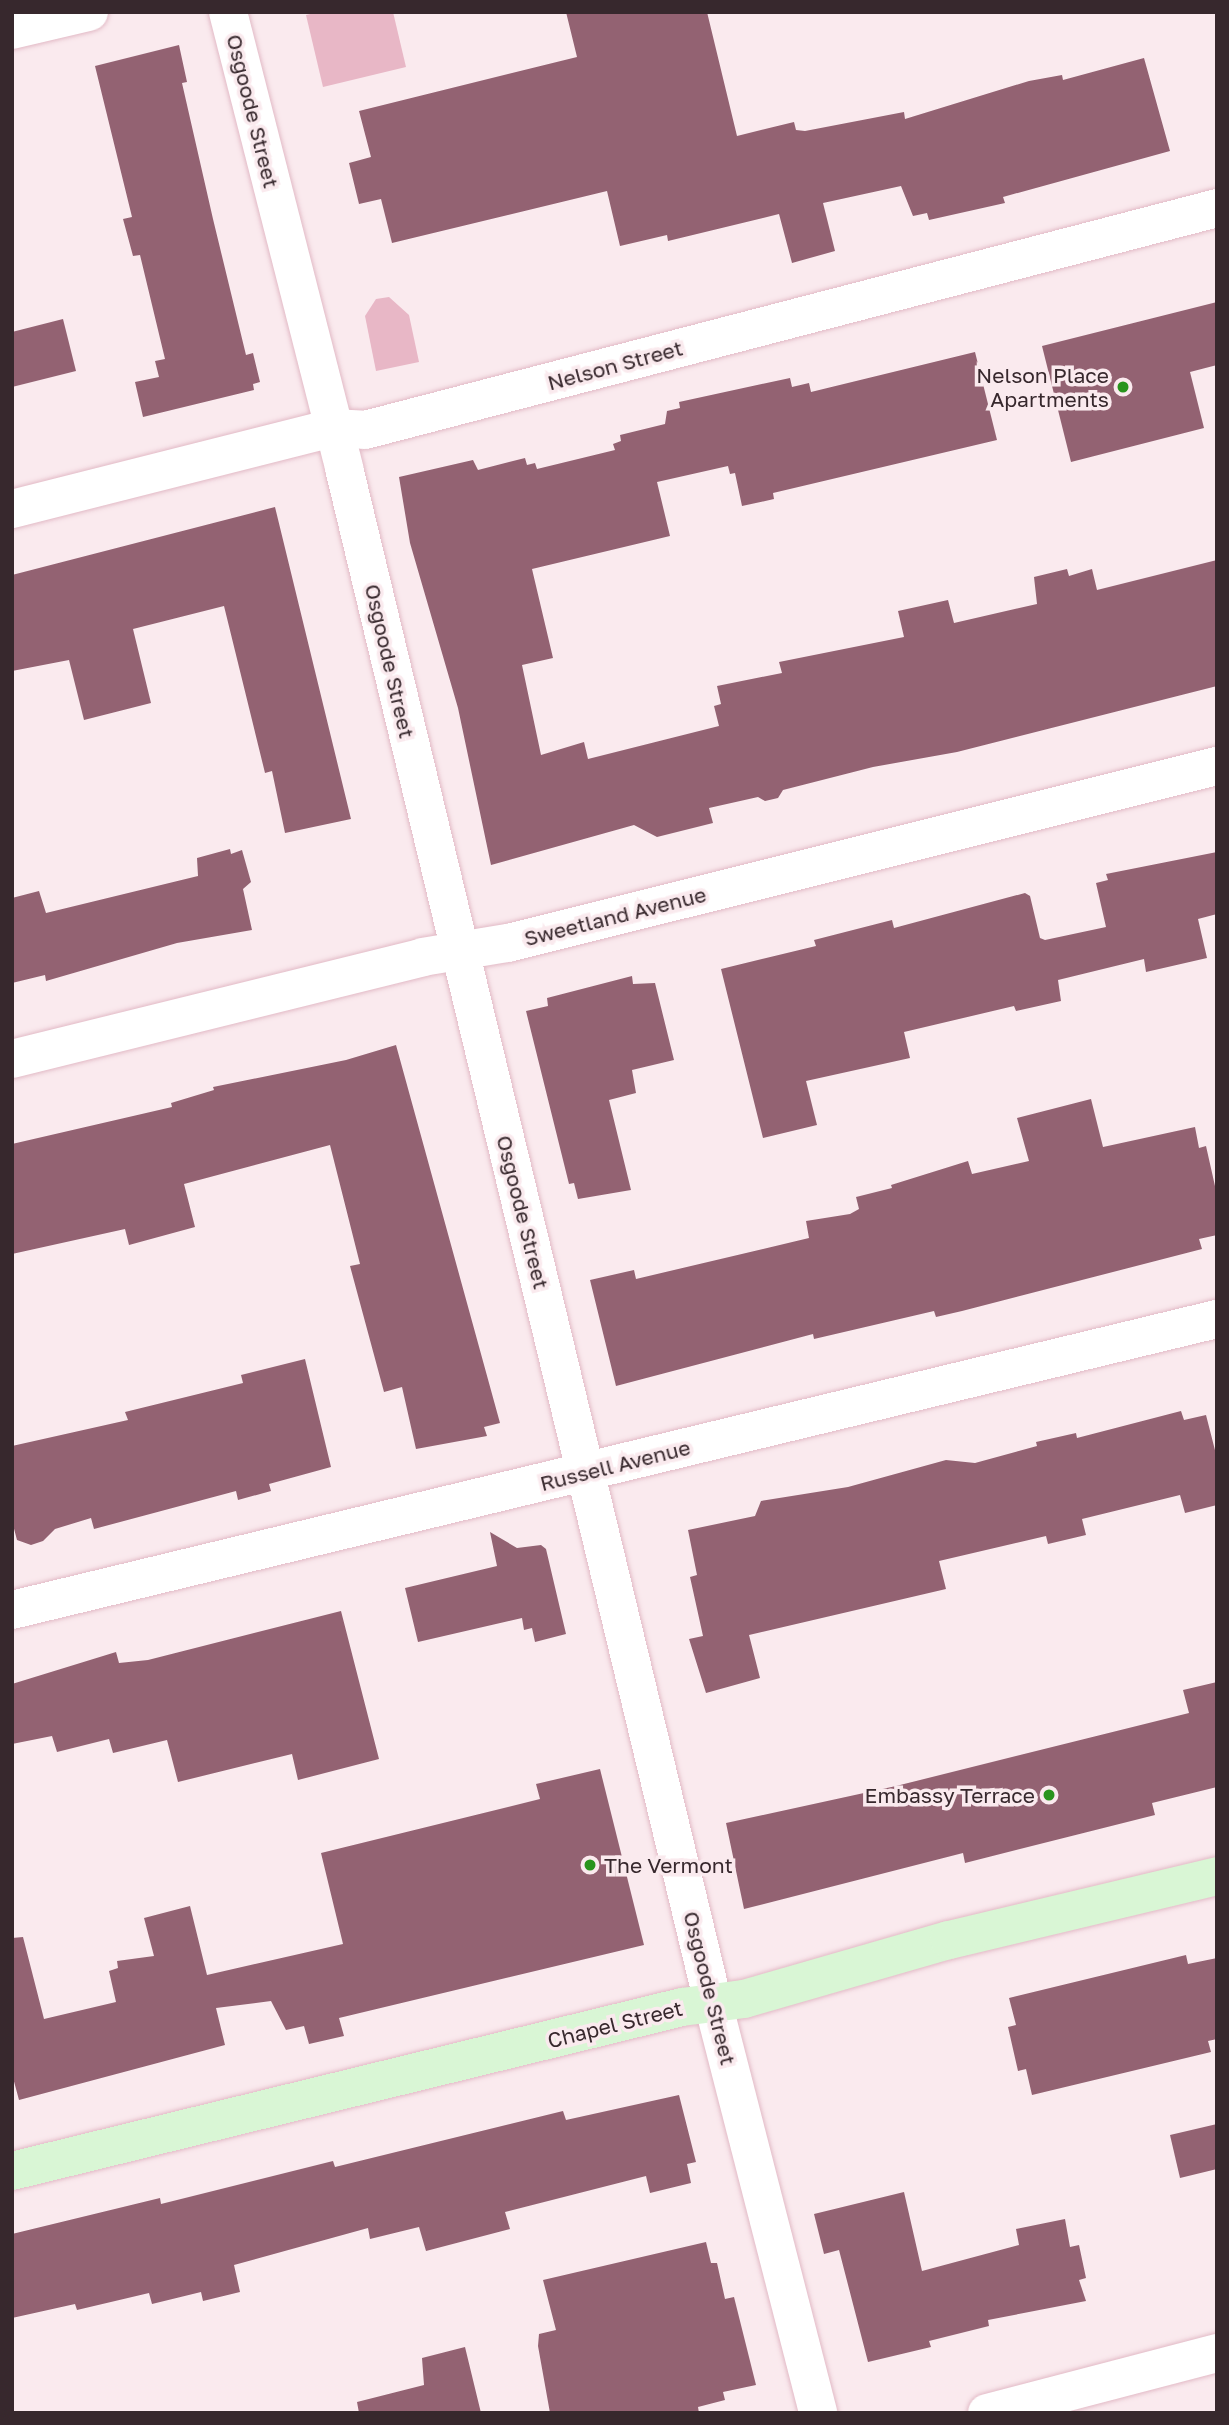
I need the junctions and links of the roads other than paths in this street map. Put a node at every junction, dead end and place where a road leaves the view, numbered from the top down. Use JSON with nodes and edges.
{"nodes":[{"id":1,"x":89,"y":12,"type":"edge"},
{"id":2,"x":229,"y":12,"type":"edge"},
{"id":3,"x":12,"y":30,"type":"edge"},
{"id":4,"x":1217,"y":208,"type":"edge"},
{"id":5,"x":332,"y":428,"type":"junction"},
{"id":6,"x":12,"y":509,"type":"edge"},
{"id":7,"x":1217,"y":766,"type":"edge"},
{"id":8,"x":459,"y":953,"type":"junction"},
{"id":9,"x":12,"y":1059,"type":"edge"},
{"id":10,"x":1217,"y":1320,"type":"edge"},
{"id":11,"x":587,"y":1472,"type":"junction"},
{"id":12,"x":12,"y":1610,"type":"edge"},
{"id":13,"x":1217,"y":1876,"type":"edge"},
{"id":14,"x":713,"y":2003,"type":"junction"},
{"id":15,"x":12,"y":2171,"type":"edge"},
{"id":16,"x":1217,"y":2353,"type":"edge"},
{"id":17,"x":818,"y":2413,"type":"edge"},
{"id":18,"x":986,"y":2413,"type":"edge"}],
"edges":[{"from":1,"to":3,"type":"street"},
{"from":2,"to":5,"type":"street","name":"Osgoode Street"},
{"from":4,"to":5,"type":"street","name":"Nelson Street"},
{"from":5,"to":6,"type":"street","name":"Nelson Street"},
{"from":5,"to":8,"type":"street","name":"Osgoode Street"},
{"from":7,"to":8,"type":"street","name":"Sweetland Avenue"},
{"from":8,"to":9,"type":"street","name":"Sweetland Avenue"},
{"from":8,"to":11,"type":"street","name":"Osgoode Street"},
{"from":10,"to":11,"type":"street","name":"Russell Avenue"},
{"from":11,"to":12,"type":"street","name":"Russell Avenue"},
{"from":11,"to":14,"type":"street","name":"Osgoode Street"},
{"from":13,"to":14,"type":"street","name":"Chapel Street"},
{"from":14,"to":15,"type":"street","name":"Chapel Street"},
{"from":14,"to":17,"type":"street","name":"Osgoode Street"},
{"from":16,"to":18,"type":"street"}]}
